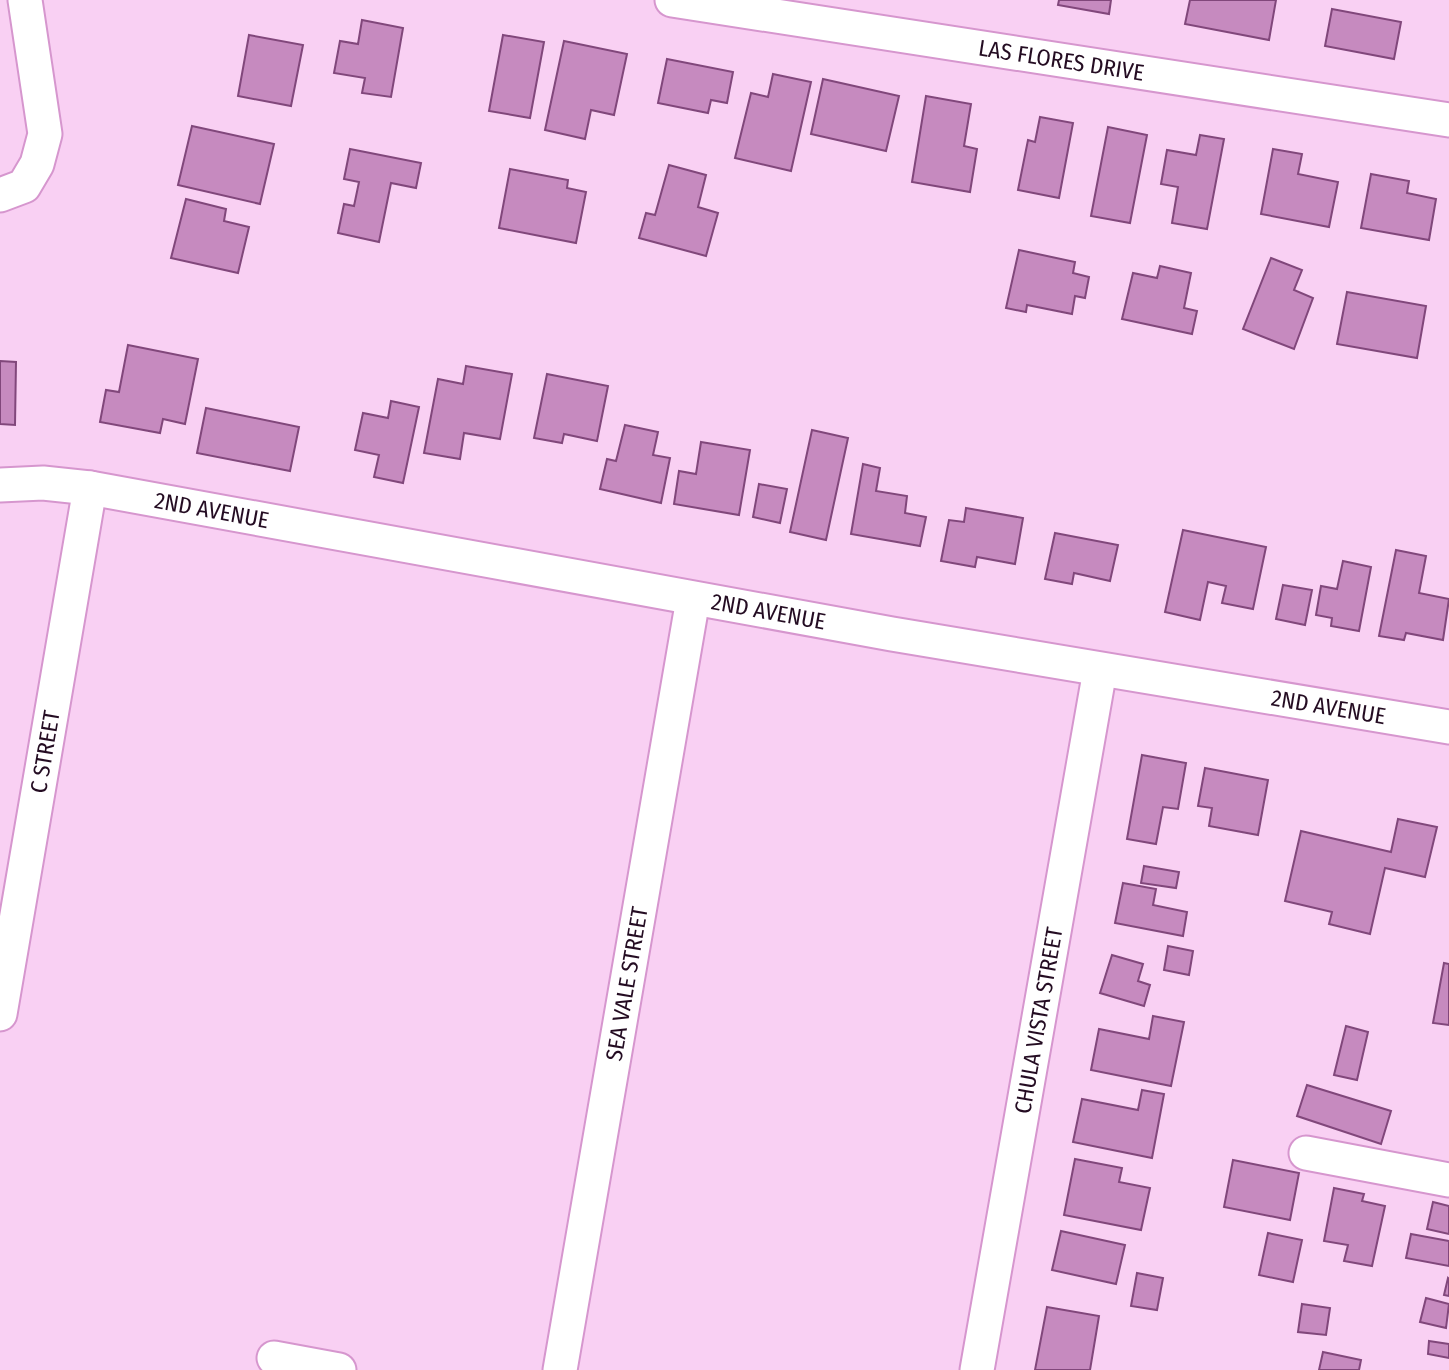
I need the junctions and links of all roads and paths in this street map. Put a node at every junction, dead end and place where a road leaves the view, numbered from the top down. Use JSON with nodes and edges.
{"nodes":[{"id":1,"x":25,"y":0,"type":"edge"},
{"id":2,"x":671,"y":0,"type":"edge"},
{"id":3,"x":1449,"y":120,"type":"edge"},
{"id":4,"x":0,"y":195,"type":"edge"},
{"id":5,"x":0,"y":485,"type":"edge"},
{"id":6,"x":90,"y":488,"type":"junction"},
{"id":7,"x":693,"y":599,"type":"junction"},
{"id":8,"x":1100,"y":670,"type":"junction"},
{"id":9,"x":1449,"y":727,"type":"edge"},
{"id":10,"x":0,"y":1014,"type":"edge"},
{"id":11,"x":1307,"y":1153,"type":"dead end"},
{"id":12,"x":1449,"y":1180,"type":"edge"},
{"id":13,"x":274,"y":1358,"type":"dead end"},
{"id":14,"x":340,"y":1370,"type":"edge"},
{"id":15,"x":560,"y":1370,"type":"edge"},
{"id":16,"x":977,"y":1370,"type":"edge"}],
"edges":[{"from":1,"to":4,"type":"street"},
{"from":2,"to":3,"type":"street","name":"LAS FLORES DRIVE"},
{"from":5,"to":6,"type":"street","name":"2ND AVENUE"},
{"from":6,"to":7,"type":"street","name":"2ND AVENUE"},
{"from":6,"to":10,"type":"street","name":"C STREET"},
{"from":7,"to":8,"type":"street","name":"2ND AVENUE"},
{"from":7,"to":15,"type":"street","name":"SEA VALE STREET"},
{"from":8,"to":9,"type":"street","name":"2ND AVENUE"},
{"from":8,"to":16,"type":"street","name":"CHULA VISTA STREET"},
{"from":11,"to":12,"type":"street"},
{"from":13,"to":14,"type":"street"}]}
